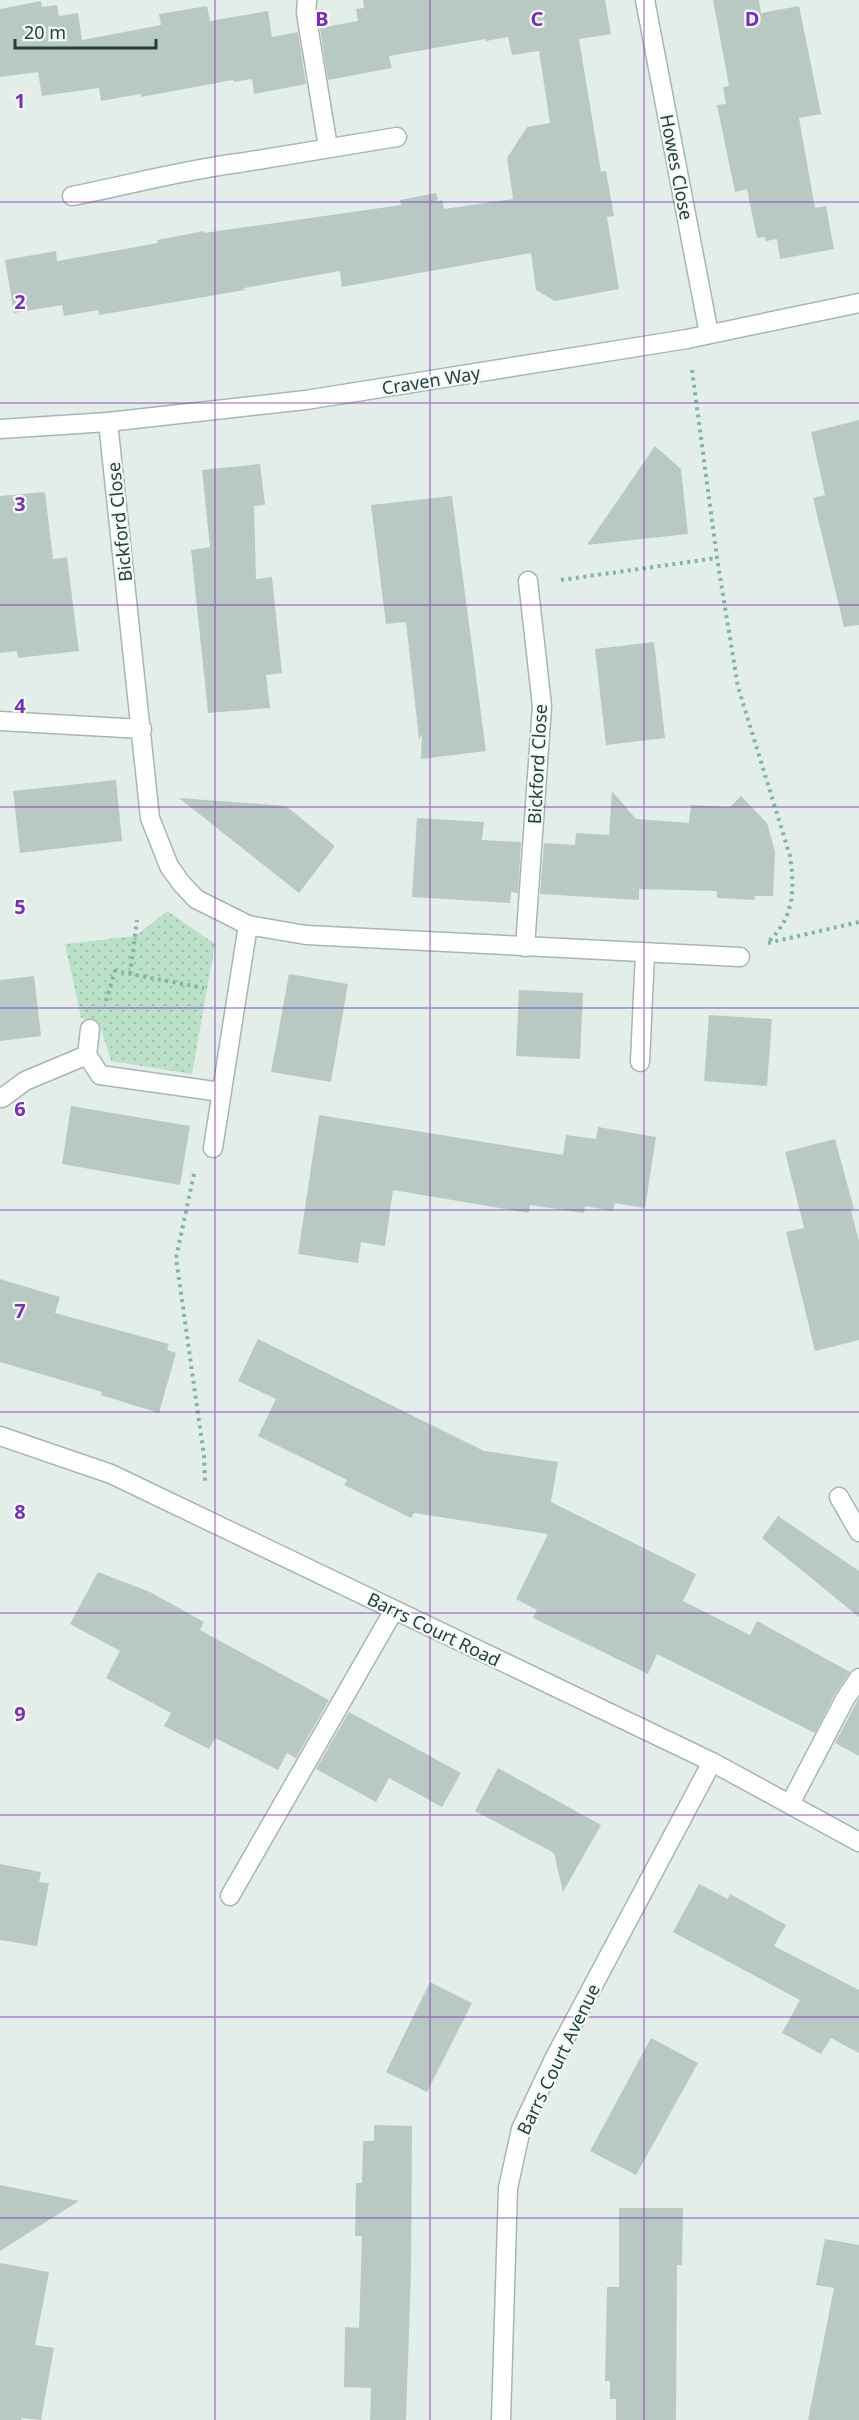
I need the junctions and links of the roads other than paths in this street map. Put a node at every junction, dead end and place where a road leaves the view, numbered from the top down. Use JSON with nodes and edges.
{"nodes":[{"id":1,"x":307,"y":0,"type":"edge"},
{"id":2,"x":645,"y":0,"type":"edge"},
{"id":3,"x":397,"y":136,"type":"dead end"},
{"id":4,"x":328,"y":147,"type":"junction"},
{"id":5,"x":72,"y":196,"type":"dead end"},
{"id":6,"x":859,"y":303,"type":"edge"},
{"id":7,"x":709,"y":334,"type":"junction"},
{"id":8,"x":108,"y":422,"type":"junction"},
{"id":9,"x":0,"y":429,"type":"edge"},
{"id":10,"x":528,"y":583,"type":"road end"},
{"id":11,"x":0,"y":721,"type":"edge"},
{"id":12,"x":142,"y":729,"type":"junction"},
{"id":13,"x":248,"y":925,"type":"junction"},
{"id":14,"x":525,"y":947,"type":"junction"},
{"id":15,"x":645,"y":953,"type":"junction"},
{"id":16,"x":740,"y":957,"type":"dead end"},
{"id":17,"x":90,"y":1029,"type":"dead end"},
{"id":18,"x":87,"y":1055,"type":"junction"},
{"id":19,"x":640,"y":1062,"type":"dead end"},
{"id":20,"x":220,"y":1092,"type":"junction"},
{"id":21,"x":2,"y":1098,"type":"dead end"},
{"id":22,"x":213,"y":1148,"type":"road end"},
{"id":23,"x":0,"y":1436,"type":"edge"},
{"id":24,"x":839,"y":1497,"type":"dead end"},
{"id":25,"x":859,"y":1532,"type":"edge"},
{"id":26,"x":394,"y":1610,"type":"junction"},
{"id":27,"x":859,"y":1678,"type":"edge"},
{"id":28,"x":712,"y":1762,"type":"junction"},
{"id":29,"x":790,"y":1804,"type":"junction"},
{"id":30,"x":859,"y":1842,"type":"edge"},
{"id":31,"x":230,"y":1896,"type":"dead end"},
{"id":32,"x":501,"y":2420,"type":"edge"}],
"edges":[{"from":1,"to":4,"type":"street"},
{"from":2,"to":7,"type":"street","name":"Howes Close"},
{"from":3,"to":4,"type":"street"},
{"from":4,"to":5,"type":"street"},
{"from":6,"to":7,"type":"street","name":"Craven Way"},
{"from":7,"to":8,"type":"street","name":"Craven Way"},
{"from":8,"to":9,"type":"street","name":"Craven Way"},
{"from":8,"to":12,"type":"street","name":"Bickford Close"},
{"from":10,"to":14,"type":"street","name":"Bickford Close"},
{"from":11,"to":12,"type":"street"},
{"from":12,"to":13,"type":"street","name":"Bickford Close"},
{"from":13,"to":14,"type":"street","name":"Bickford Close"},
{"from":13,"to":20,"type":"street"},
{"from":14,"to":15,"type":"street","name":"Bickford Close"},
{"from":15,"to":16,"type":"street","name":"Bickford Close"},
{"from":15,"to":19,"type":"street"},
{"from":17,"to":18,"type":"street"},
{"from":18,"to":20,"type":"street"},
{"from":18,"to":21,"type":"street"},
{"from":20,"to":22,"type":"street"},
{"from":23,"to":26,"type":"street","name":"Barrs Court Road"},
{"from":24,"to":25,"type":"street"},
{"from":26,"to":28,"type":"street","name":"Barrs Court Road"},
{"from":26,"to":31,"type":"street"},
{"from":27,"to":29,"type":"street"},
{"from":28,"to":29,"type":"street","name":"Barrs Court Road"},
{"from":28,"to":32,"type":"street","name":"Barrs Court Avenue"},
{"from":29,"to":30,"type":"street","name":"Barrs Court Road"}]}
